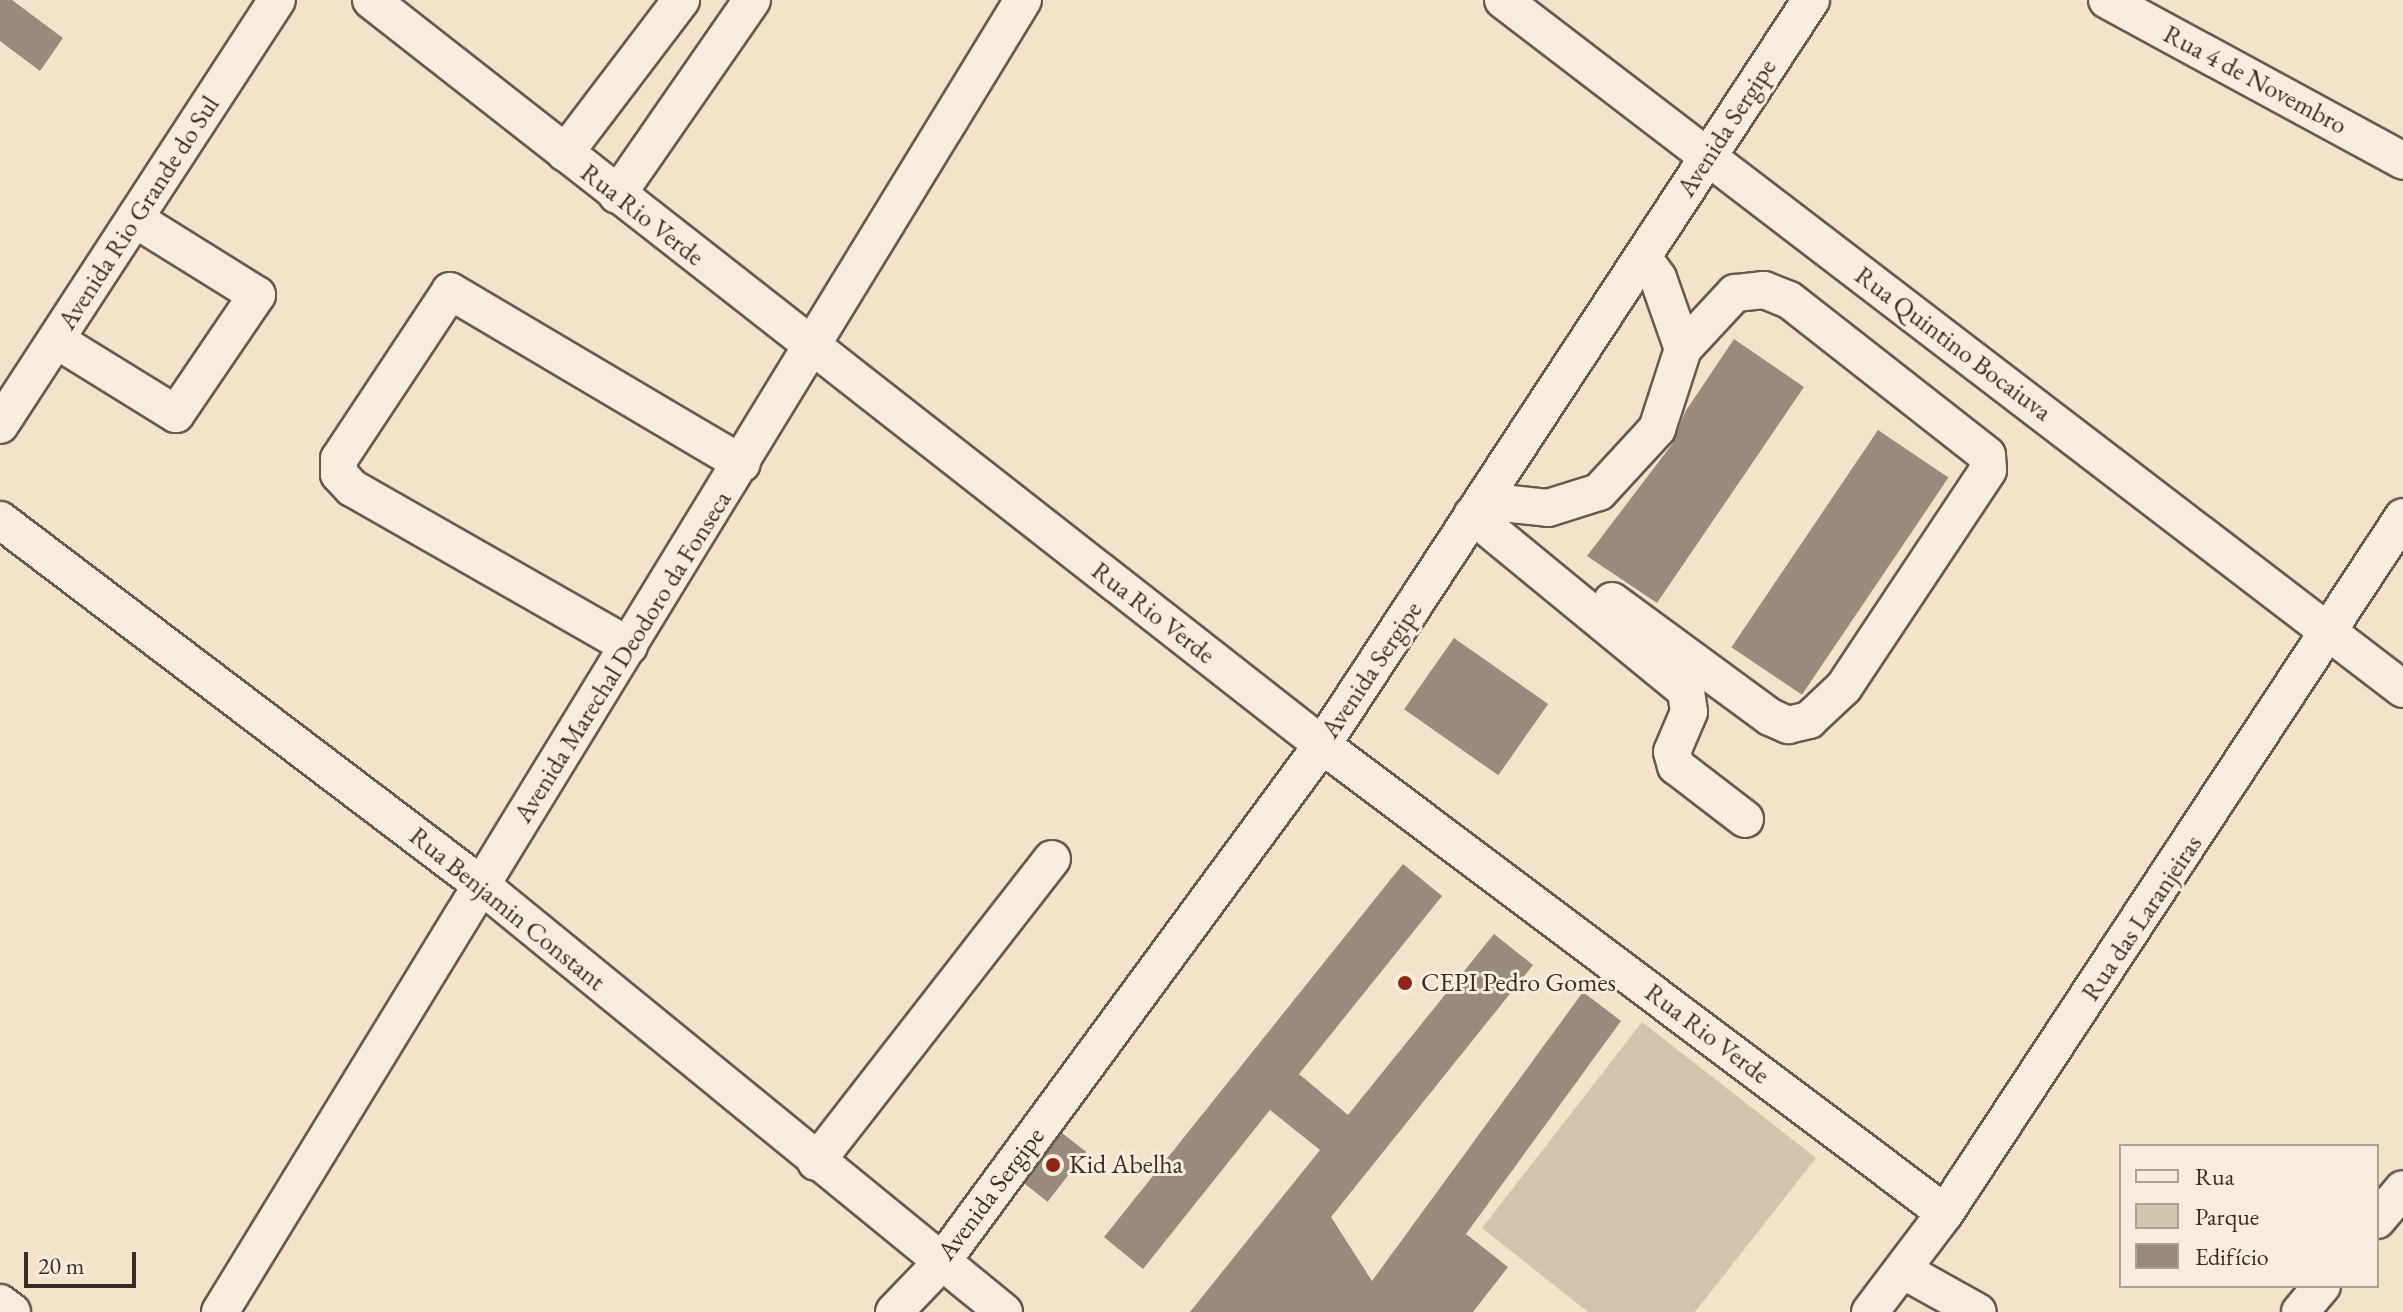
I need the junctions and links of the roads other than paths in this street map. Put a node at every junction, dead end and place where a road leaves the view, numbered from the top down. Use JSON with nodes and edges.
{"nodes":[{"id":1,"x":277,"y":0,"type":"edge"},
{"id":2,"x":371,"y":0,"type":"edge"},
{"id":3,"x":681,"y":0,"type":"edge"},
{"id":4,"x":752,"y":0,"type":"edge"},
{"id":5,"x":1023,"y":0,"type":"edge"},
{"id":6,"x":1503,"y":0,"type":"edge"},
{"id":7,"x":1811,"y":0,"type":"edge"},
{"id":8,"x":2107,"y":0,"type":"edge"},
{"id":9,"x":565,"y":153,"type":"junction"},
{"id":10,"x":1708,"y":157,"type":"junction"},
{"id":11,"x":2403,"y":161,"type":"edge"},
{"id":12,"x":617,"y":195,"type":"junction"},
{"id":13,"x":135,"y":219,"type":"junction"},
{"id":14,"x":1643,"y":257,"type":"junction"},
{"id":15,"x":56,"y":340,"type":"junction"},
{"id":16,"x":1683,"y":349,"type":"junction"},
{"id":17,"x":813,"y":350,"type":"junction"},
{"id":18,"x":3,"y":413,"type":"edge"},
{"id":19,"x":742,"y":464,"type":"junction"},
{"id":20,"x":1477,"y":508,"type":"junction"},
{"id":21,"x":2403,"y":517,"type":"edge"},
{"id":22,"x":0,"y":520,"type":"edge"},
{"id":23,"x":1612,"y":601,"type":"dead end"},
{"id":24,"x":2332,"y":634,"type":"junction"},
{"id":25,"x":629,"y":646,"type":"junction"},
{"id":26,"x":2403,"y":689,"type":"edge"},
{"id":27,"x":1322,"y":745,"type":"junction"},
{"id":28,"x":1745,"y":819,"type":"dead end"},
{"id":29,"x":1052,"y":859,"type":"dead end"},
{"id":30,"x":481,"y":885,"type":"junction"},
{"id":31,"x":826,"y":1149,"type":"junction"},
{"id":32,"x":2403,"y":1189,"type":"edge"},
{"id":33,"x":1945,"y":1213,"type":"junction"},
{"id":34,"x":2379,"y":1218,"type":"edge"},
{"id":35,"x":940,"y":1264,"type":"junction"},
{"id":36,"x":1906,"y":1272,"type":"junction"},
{"id":37,"x":2320,"y":1288,"type":"edge"},
{"id":38,"x":0,"y":1303,"type":"edge"},
{"id":39,"x":12,"y":1312,"type":"edge"},
{"id":40,"x":220,"y":1312,"type":"edge"},
{"id":41,"x":894,"y":1312,"type":"edge"},
{"id":42,"x":1004,"y":1312,"type":"edge"},
{"id":43,"x":1870,"y":1312,"type":"edge"},
{"id":44,"x":1978,"y":1312,"type":"edge"},
{"id":45,"x":2300,"y":1312,"type":"edge"}],
"edges":[{"from":1,"to":13,"type":"street","name":"Avenida Rio Grande do Sul"},
{"from":2,"to":9,"type":"street","name":"Rua Rio Verde"},
{"from":3,"to":9,"type":"street"},
{"from":4,"to":12,"type":"street"},
{"from":5,"to":17,"type":"street","name":"Avenida Marechal Deodoro da Fonseca"},
{"from":6,"to":10,"type":"street","name":"Rua Quintino Bocaiuva"},
{"from":7,"to":10,"type":"street","name":"Avenida Sergipe"},
{"from":8,"to":11,"type":"street","name":"Rua 4 de Novembro"},
{"from":9,"to":12,"type":"street","name":"Rua Rio Verde"},
{"from":10,"to":14,"type":"street","name":"Avenida Sergipe"},
{"from":10,"to":24,"type":"street","name":"Rua Quintino Bocaiuva"},
{"from":12,"to":17,"type":"street","name":"Rua Rio Verde"},
{"from":13,"to":15,"type":"street","name":"Avenida Rio Grande do Sul"},
{"from":13,"to":15,"type":"street"},
{"from":14,"to":16,"type":"street"},
{"from":14,"to":20,"type":"street","name":"Avenida Sergipe"},
{"from":15,"to":18,"type":"street","name":"Avenida Rio Grande do Sul"},
{"from":16,"to":20,"type":"street"},
{"from":16,"to":23,"type":"street"},
{"from":17,"to":19,"type":"street","name":"Avenida Marechal Deodoro da Fonseca"},
{"from":17,"to":27,"type":"street","name":"Rua Rio Verde"},
{"from":19,"to":25,"type":"street","name":"Avenida Marechal Deodoro da Fonseca"},
{"from":19,"to":25,"type":"street"},
{"from":20,"to":27,"type":"street","name":"Avenida Sergipe"},
{"from":20,"to":28,"type":"street"},
{"from":21,"to":24,"type":"street","name":"Rua das Laranjeiras"},
{"from":22,"to":30,"type":"street","name":"Rua Benjamin Constant"},
{"from":24,"to":26,"type":"street","name":"Rua Quintino Bocaiuva"},
{"from":24,"to":33,"type":"street","name":"Rua das Laranjeiras"},
{"from":25,"to":30,"type":"street","name":"Avenida Marechal Deodoro da Fonseca"},
{"from":27,"to":33,"type":"street","name":"Rua Rio Verde"},
{"from":27,"to":35,"type":"street","name":"Avenida Sergipe"},
{"from":29,"to":31,"type":"street"},
{"from":30,"to":31,"type":"street","name":"Rua Benjamin Constant"},
{"from":30,"to":40,"type":"street","name":"Avenida Marechal Deodoro da Fonseca"},
{"from":31,"to":35,"type":"street","name":"Rua Benjamin Constant"},
{"from":32,"to":34,"type":"street"},
{"from":33,"to":36,"type":"street","name":"Rua das Laranjeiras"},
{"from":35,"to":41,"type":"street","name":"Avenida Sergipe"},
{"from":35,"to":42,"type":"street","name":"Rua Benjamin Constant"},
{"from":36,"to":43,"type":"street","name":"Rua das Laranjeiras"},
{"from":36,"to":44,"type":"street"},
{"from":37,"to":45,"type":"street"},
{"from":38,"to":39,"type":"street"}]}
